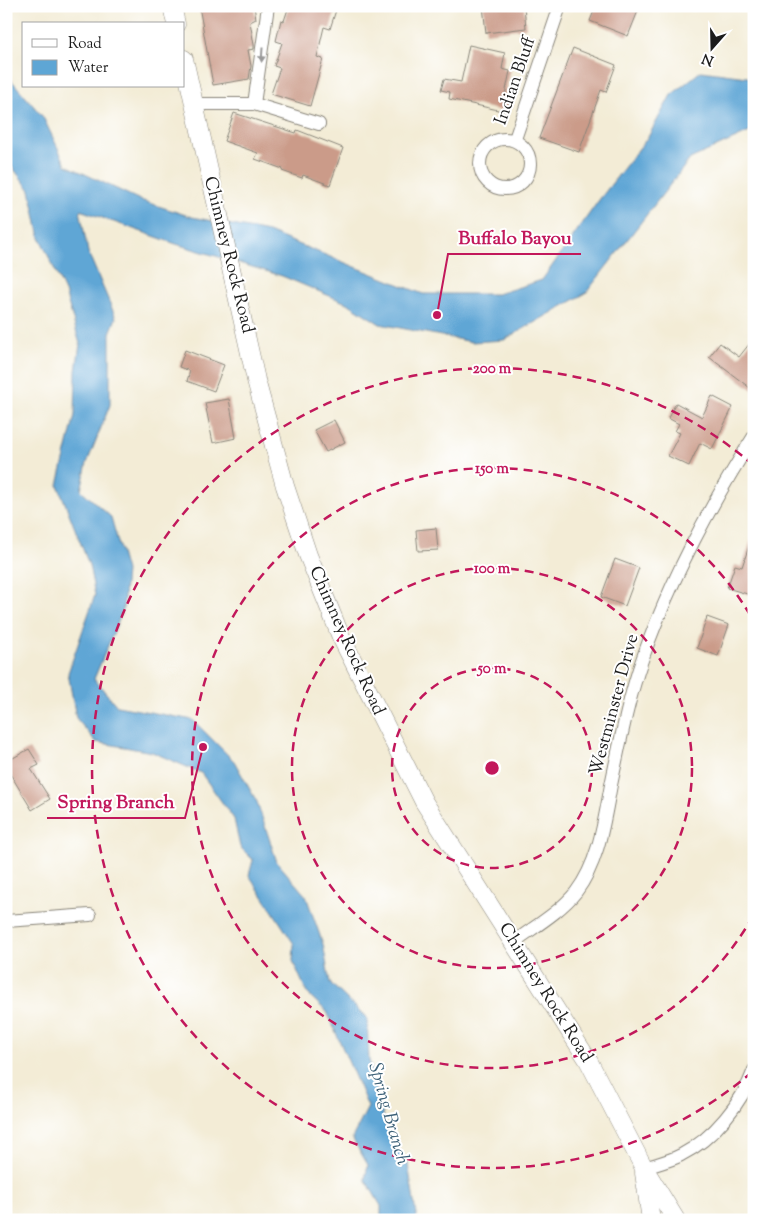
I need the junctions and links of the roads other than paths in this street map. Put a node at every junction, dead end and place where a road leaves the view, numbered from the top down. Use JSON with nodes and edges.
{"nodes":[{"id":1,"x":172,"y":6,"type":"edge"},
{"id":2,"x":268,"y":6,"type":"edge"},
{"id":3,"x":560,"y":6,"type":"edge"},
{"id":4,"x":176,"y":22,"type":"edge"},
{"id":5,"x":185,"y":64,"type":"edge"},
{"id":6,"x":194,"y":104,"type":"junction"},
{"id":7,"x":254,"y":104,"type":"junction"},
{"id":8,"x":319,"y":124,"type":"dead end"},
{"id":9,"x":515,"y":139,"type":"junction"},
{"id":10,"x":754,"y":436,"type":"edge"},
{"id":11,"x":90,"y":915,"type":"dead end"},
{"id":12,"x":6,"y":921,"type":"edge"},
{"id":13,"x":514,"y":942,"type":"junction"},
{"id":14,"x":754,"y":1070,"type":"edge"},
{"id":15,"x":644,"y":1168,"type":"junction"},
{"id":16,"x":651,"y":1220,"type":"edge"},
{"id":17,"x":676,"y":1220,"type":"edge"}],
"edges":[{"from":1,"to":4,"type":"main road"},
{"from":2,"to":7,"type":"street","one_way":true},
{"from":3,"to":9,"type":"street","name":"Indian Bluff"},
{"from":5,"to":6,"type":"main road","name":"Chimney Rock Road"},
{"from":6,"to":7,"type":"street"},
{"from":6,"to":13,"type":"main road","name":"Chimney Rock Road"},
{"from":7,"to":8,"type":"street"},
{"from":9,"to":9,"type":"street","name":"Indian Bluff"},
{"from":10,"to":13,"type":"street","name":"Westminster Drive"},
{"from":11,"to":12,"type":"street"},
{"from":13,"to":15,"type":"main road","name":"Chimney Rock Road"},
{"from":14,"to":15,"type":"street"},
{"from":15,"to":16,"type":"main road","name":"Chimney Rock Road"},
{"from":15,"to":17,"type":"main road","name":"Chimney Rock Road"}]}
